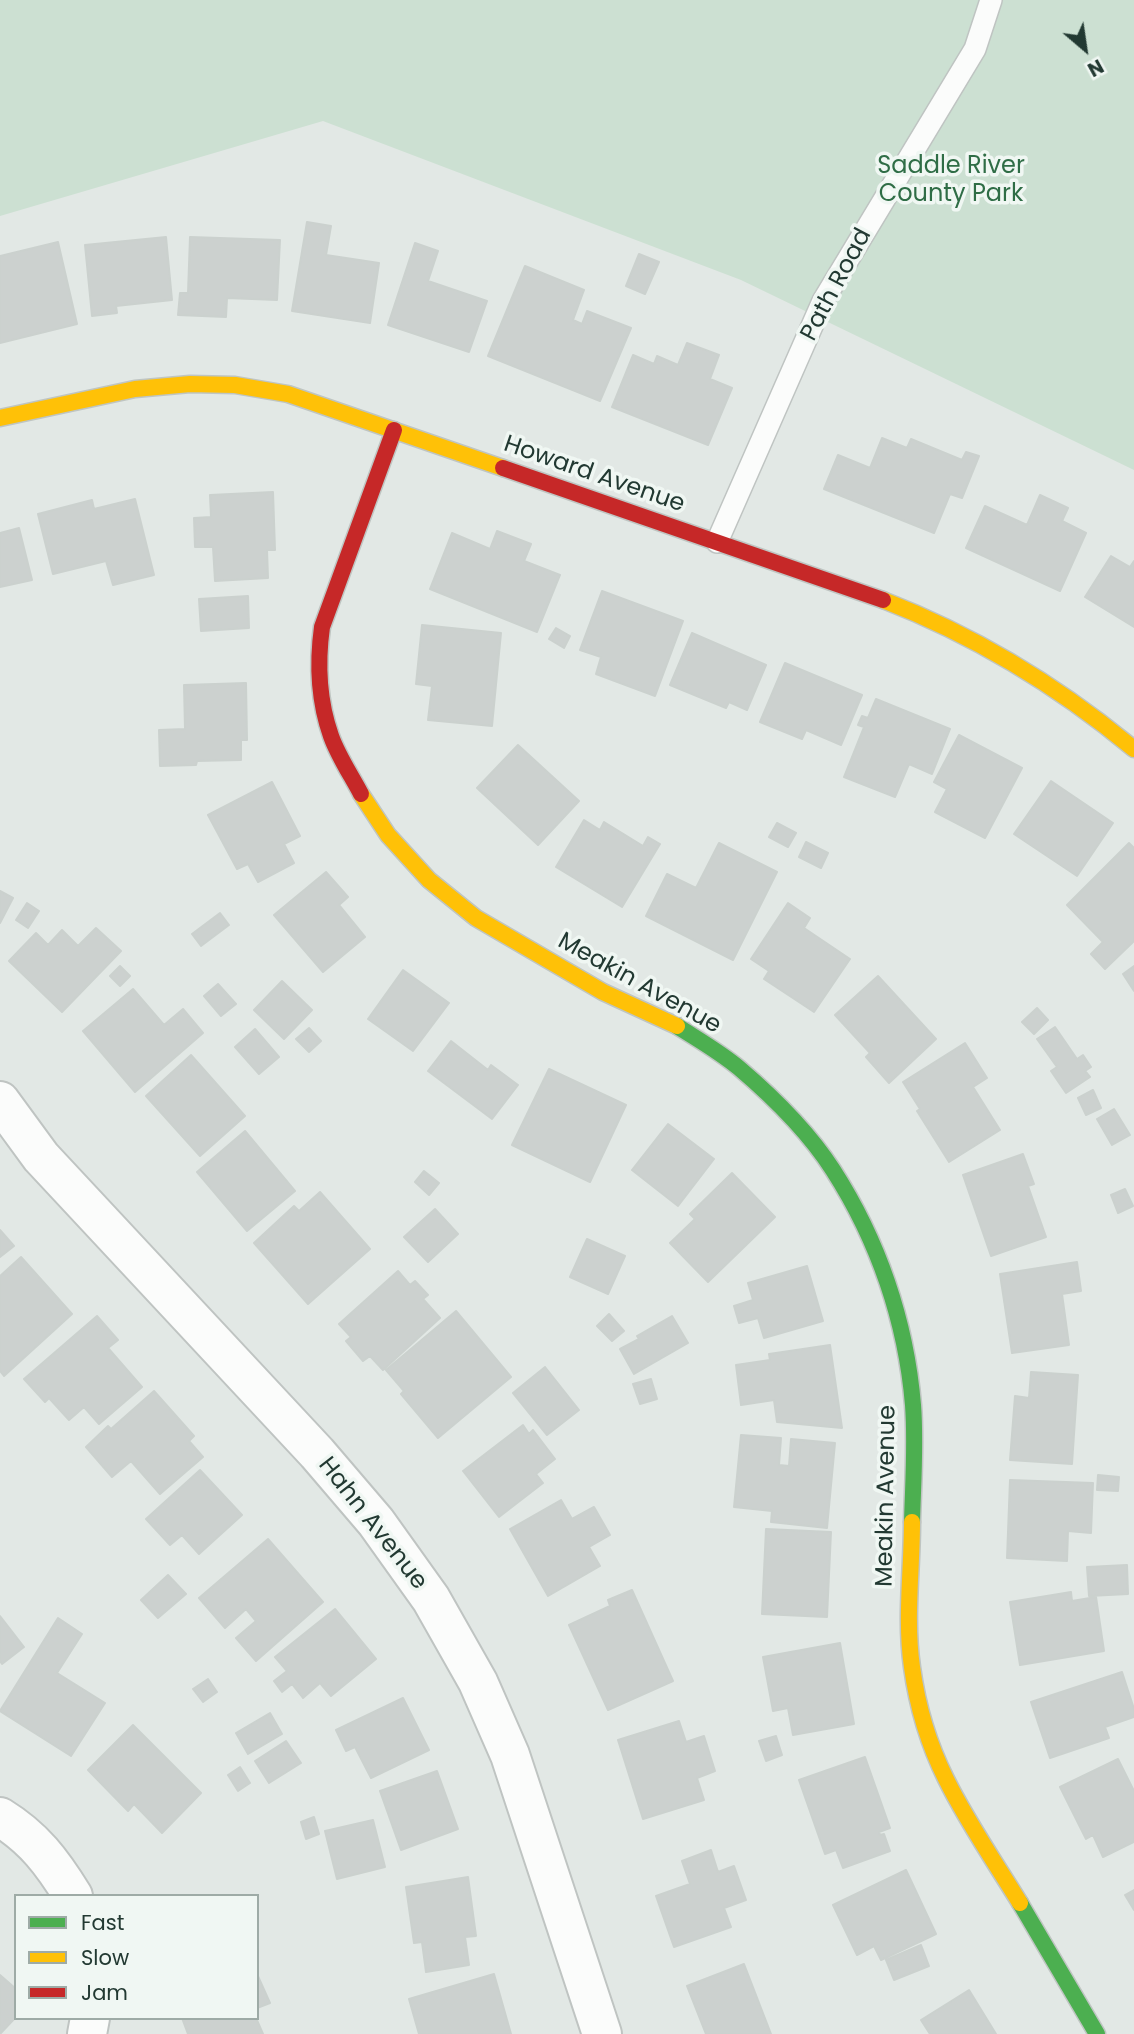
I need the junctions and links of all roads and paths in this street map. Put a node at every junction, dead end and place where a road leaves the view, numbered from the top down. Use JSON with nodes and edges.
{"nodes":[{"id":1,"x":991,"y":0,"type":"edge"},
{"id":2,"x":0,"y":418,"type":"edge"},
{"id":3,"x":394,"y":430,"type":"junction"},
{"id":4,"x":717,"y":542,"type":"junction"},
{"id":5,"x":1134,"y":749,"type":"edge"},
{"id":6,"x":0,"y":1101,"type":"edge"},
{"id":7,"x":0,"y":1816,"type":"edge"},
{"id":8,"x":72,"y":1894,"type":"edge"},
{"id":9,"x":602,"y":2034,"type":"edge"},
{"id":10,"x":1097,"y":2034,"type":"edge"}],
"edges":[{"from":1,"to":4,"type":"lane","name":"Path Road"},
{"from":2,"to":3,"type":"street","name":"Howard Avenue"},
{"from":3,"to":4,"type":"street","name":"Howard Avenue"},
{"from":3,"to":10,"type":"street","name":"Meakin Avenue"},
{"from":4,"to":5,"type":"street","name":"Howard Avenue"},
{"from":6,"to":9,"type":"street","name":"Hahn Avenue"},
{"from":7,"to":8,"type":"street"}]}
